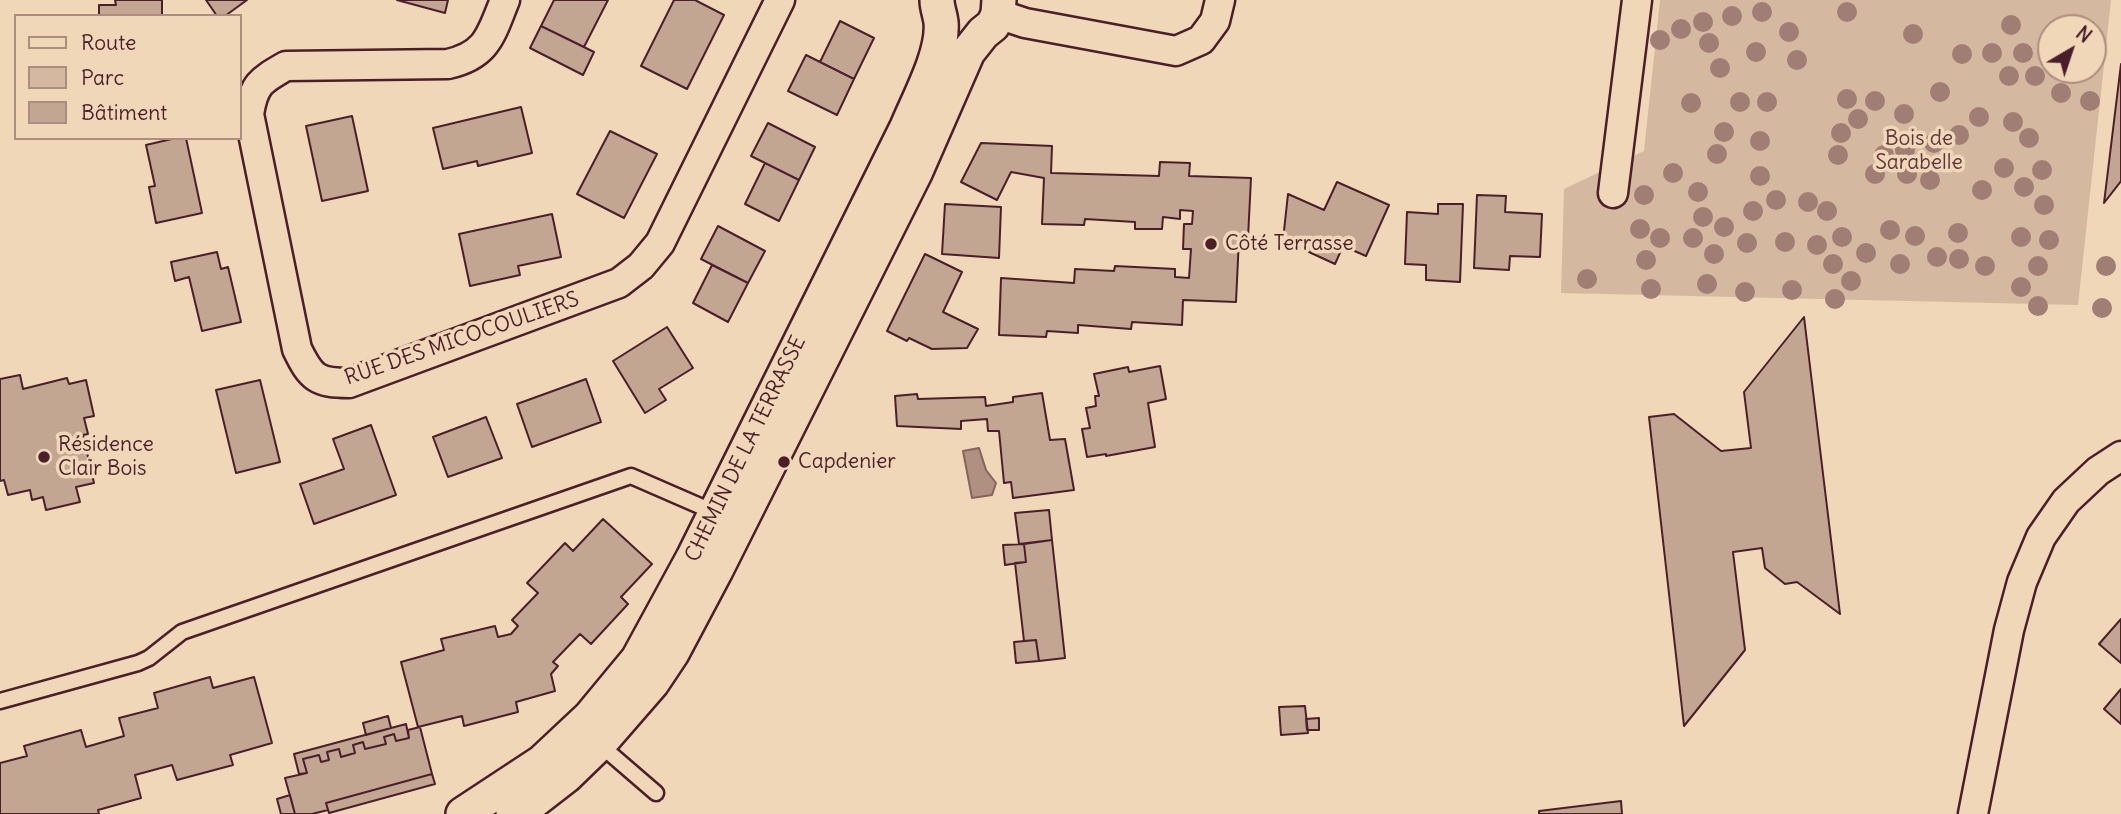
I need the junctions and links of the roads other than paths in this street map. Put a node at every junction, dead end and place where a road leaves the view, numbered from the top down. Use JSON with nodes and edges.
{"nodes":[{"id":1,"x":505,"y":0,"type":"edge"},
{"id":2,"x":780,"y":0,"type":"edge"},
{"id":3,"x":1220,"y":0,"type":"edge"},
{"id":4,"x":1637,"y":0,"type":"edge"},
{"id":5,"x":939,"y":11,"type":"edge"},
{"id":6,"x":994,"y":16,"type":"edge"},
{"id":7,"x":1613,"y":193,"type":"dead end"},
{"id":8,"x":2121,"y":456,"type":"edge"},
{"id":9,"x":727,"y":518,"type":"junction"},
{"id":10,"x":0,"y":701,"type":"edge"},
{"id":11,"x":589,"y":736,"type":"junction"},
{"id":12,"x":656,"y":793,"type":"dead end"},
{"id":13,"x":463,"y":814,"type":"edge"},
{"id":14,"x":513,"y":814,"type":"edge"},
{"id":15,"x":1973,"y":814,"type":"edge"}],
"edges":[{"from":1,"to":2,"type":"street","name":"RUE DES MICOCOULIERS"},
{"from":3,"to":6,"type":"street"},
{"from":4,"to":7,"type":"street"},
{"from":5,"to":6,"type":"street","name":"CHEMIN DE LA TERRASSE"},
{"from":5,"to":9,"type":"street","name":"CHEMIN DE LA TERRASSE"},
{"from":6,"to":9,"type":"street","name":"CHEMIN DE LA TERRASSE"},
{"from":8,"to":15,"type":"street"},
{"from":9,"to":10,"type":"lane"},
{"from":9,"to":11,"type":"street","name":"CHEMIN DE LA TERRASSE"},
{"from":11,"to":12,"type":"lane"},
{"from":11,"to":13,"type":"street","name":"CHEMIN DE LA TERRASSE"},
{"from":11,"to":14,"type":"street","name":"CHEMIN DE LA TERRASSE"}]}
